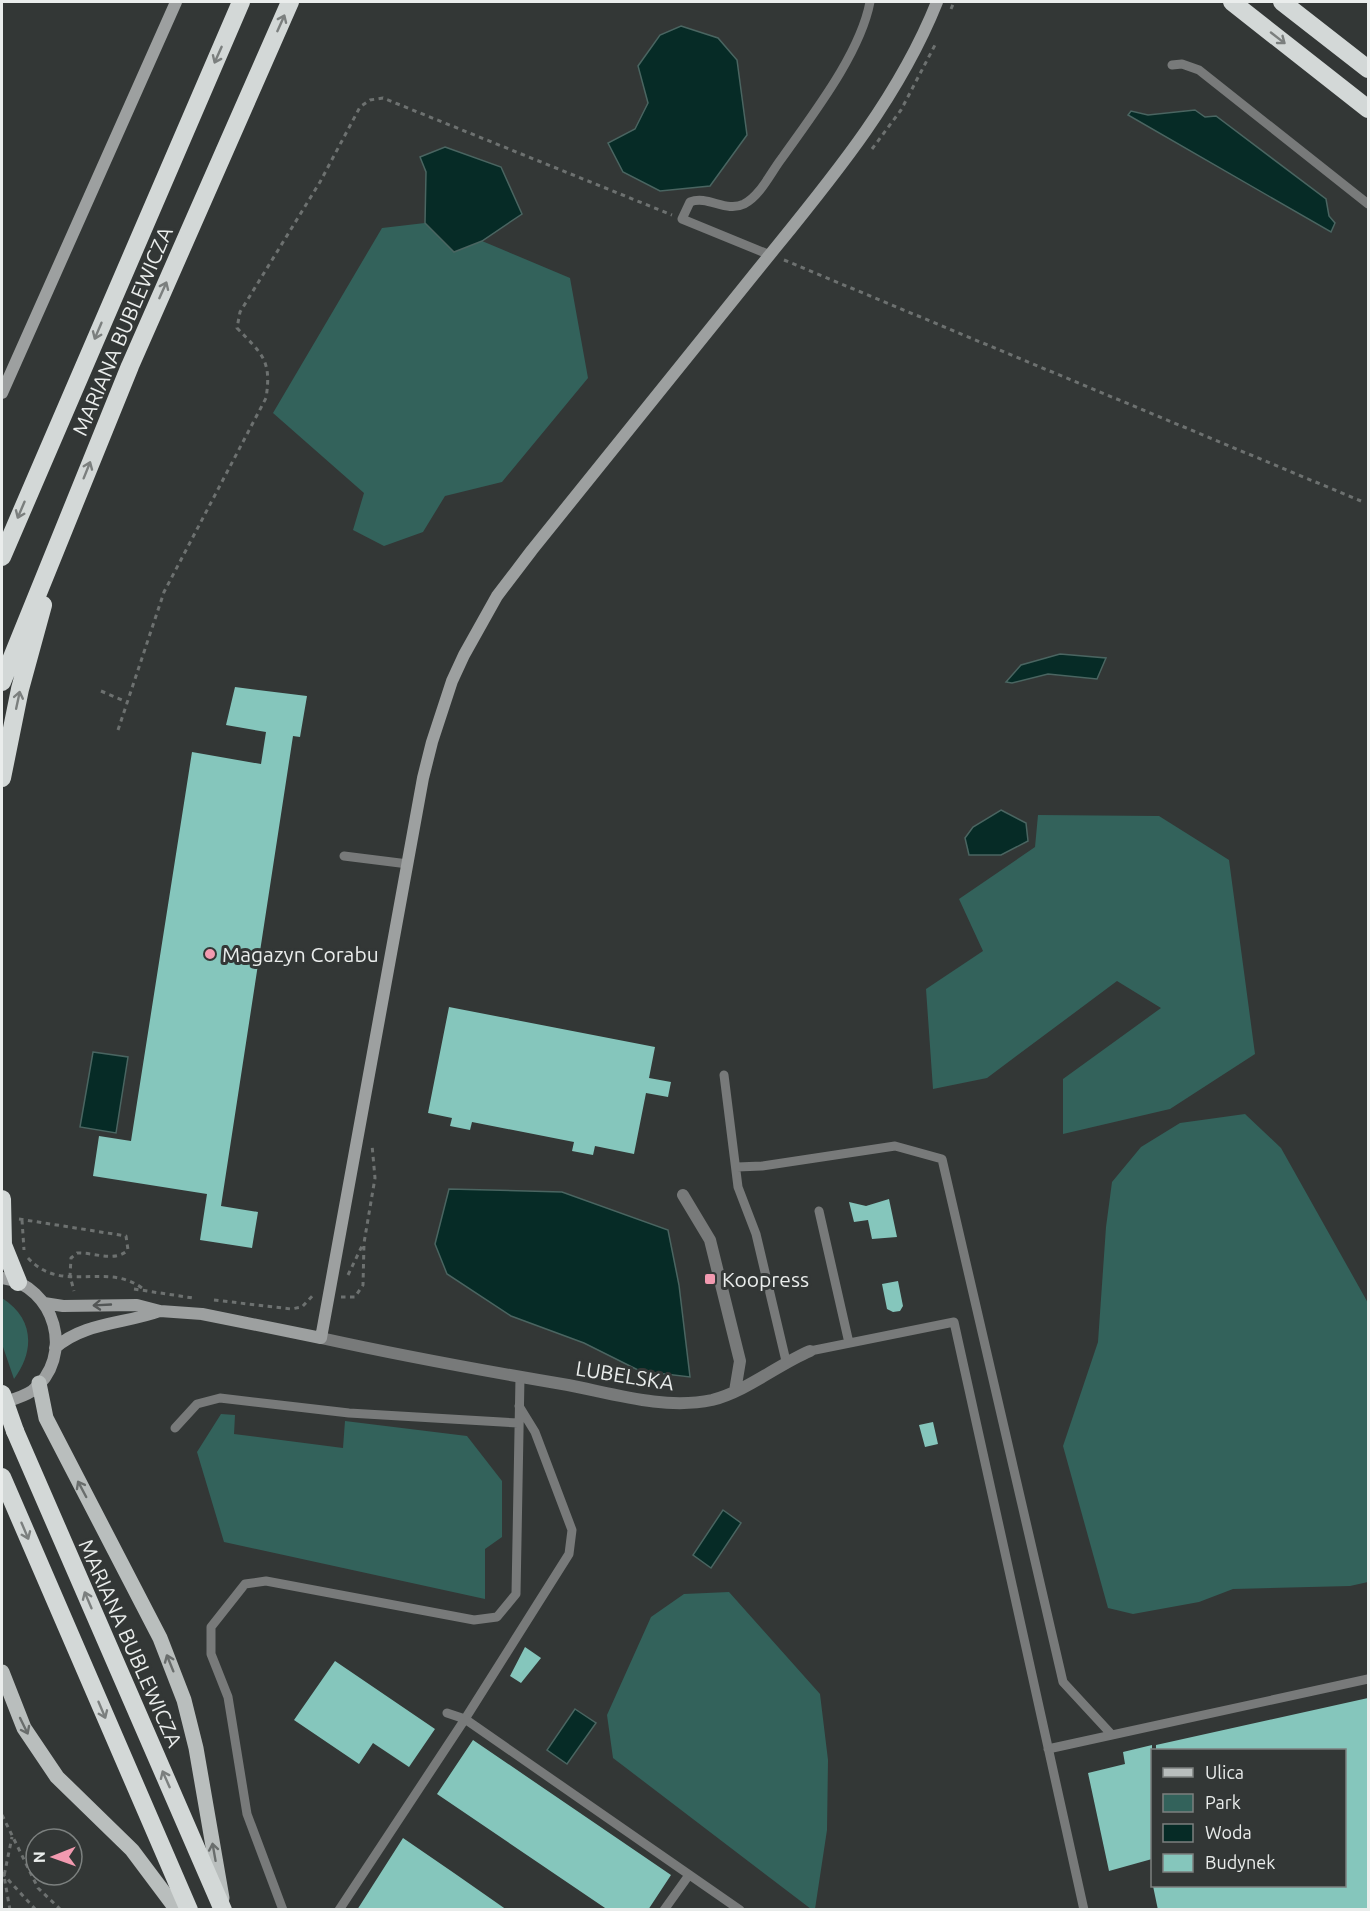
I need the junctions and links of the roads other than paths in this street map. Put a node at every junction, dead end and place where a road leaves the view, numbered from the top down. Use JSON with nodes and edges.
{"nodes":[{"id":1,"x":176,"y":2,"type":"edge"},
{"id":2,"x":241,"y":2,"type":"edge"},
{"id":3,"x":290,"y":2,"type":"edge"},
{"id":4,"x":870,"y":2,"type":"edge"},
{"id":5,"x":937,"y":2,"type":"edge"},
{"id":6,"x":1232,"y":2,"type":"edge"},
{"id":7,"x":1282,"y":2,"type":"edge"},
{"id":8,"x":1172,"y":65,"type":"dead end"},
{"id":9,"x":1368,"y":69,"type":"edge"},
{"id":10,"x":1368,"y":108,"type":"edge"},
{"id":11,"x":1368,"y":204,"type":"edge"},
{"id":12,"x":770,"y":255,"type":"junction"},
{"id":13,"x":2,"y":393,"type":"edge"},
{"id":14,"x":65,"y":524,"type":"junction"},
{"id":15,"x":2,"y":556,"type":"edge"},
{"id":16,"x":2,"y":682,"type":"edge"},
{"id":17,"x":2,"y":778,"type":"edge"},
{"id":18,"x":344,"y":856,"type":"dead end"},
{"id":19,"x":408,"y":864,"type":"junction"},
{"id":20,"x":724,"y":1075,"type":"dead end"},
{"id":21,"x":737,"y":1167,"type":"junction"},
{"id":22,"x":683,"y":1195,"type":"dead end"},
{"id":23,"x":2,"y":1199,"type":"edge"},
{"id":24,"x":819,"y":1211,"type":"dead end"},
{"id":25,"x":10,"y":1280,"type":"edge"},
{"id":26,"x":44,"y":1303,"type":"junction"},
{"id":27,"x":160,"y":1311,"type":"junction"},
{"id":28,"x":321,"y":1338,"type":"junction"},
{"id":29,"x":849,"y":1343,"type":"junction"},
{"id":30,"x":55,"y":1348,"type":"junction"},
{"id":31,"x":810,"y":1351,"type":"joint"},
{"id":32,"x":786,"y":1361,"type":"junction"},
{"id":33,"x":520,"y":1377,"type":"junction"},
{"id":34,"x":39,"y":1383,"type":"junction"},
{"id":35,"x":735,"y":1391,"type":"junction"},
{"id":36,"x":2,"y":1394,"type":"edge"},
{"id":37,"x":2,"y":1403,"type":"edge"},
{"id":38,"x":519,"y":1406,"type":"junction"},
{"id":39,"x":518,"y":1423,"type":"junction"},
{"id":40,"x":175,"y":1428,"type":"dead end"},
{"id":41,"x":2,"y":1477,"type":"edge"},
{"id":42,"x":2,"y":1672,"type":"edge"},
{"id":43,"x":1368,"y":1679,"type":"edge"},
{"id":44,"x":447,"y":1713,"type":"dead end"},
{"id":45,"x":465,"y":1719,"type":"junction"},
{"id":46,"x":1112,"y":1736,"type":"junction"},
{"id":47,"x":1048,"y":1749,"type":"junction"},
{"id":48,"x":689,"y":1875,"type":"junction"},
{"id":49,"x":177,"y":1910,"type":"edge"},
{"id":50,"x":189,"y":1910,"type":"edge"},
{"id":51,"x":224,"y":1910,"type":"edge"},
{"id":52,"x":283,"y":1910,"type":"edge"},
{"id":53,"x":339,"y":1910,"type":"edge"},
{"id":54,"x":664,"y":1910,"type":"edge"},
{"id":55,"x":740,"y":1910,"type":"edge"},
{"id":56,"x":1084,"y":1910,"type":"edge"}],
"edges":[{"from":1,"to":13,"type":"street"},
{"from":2,"to":15,"type":"highway","name":"MARIANA BUBLEWICZA","one_way":true},
{"from":14,"to":3,"type":"highway","name":"MARIANA BUBLEWICZA","one_way":true},
{"from":4,"to":12,"type":"lane"},
{"from":5,"to":12,"type":"street"},
{"from":6,"to":10,"type":"highway","one_way":true},
{"from":7,"to":9,"type":"highway"},
{"from":8,"to":11,"type":"lane"},
{"from":12,"to":19,"type":"street"},
{"from":14,"to":16,"type":"highway","name":"MARIANA BUBLEWICZA"},
{"from":17,"to":14,"type":"highway","one_way":true},
{"from":18,"to":19,"type":"lane"},
{"from":19,"to":28,"type":"street"},
{"from":20,"to":21,"type":"lane"},
{"from":21,"to":32,"type":"lane"},
{"from":21,"to":46,"type":"lane"},
{"from":22,"to":35,"type":"street"},
{"from":23,"to":25,"type":"highway"},
{"from":24,"to":29,"type":"lane"},
{"from":25,"to":26,"type":"street"},
{"from":27,"to":26,"type":"street","one_way":true},
{"from":26,"to":30,"type":"street"},
{"from":27,"to":28,"type":"street"},
{"from":27,"to":30,"type":"street"},
{"from":28,"to":33,"type":"street","name":"LUBELSKA"},
{"from":29,"to":31,"type":"lane"},
{"from":29,"to":47,"type":"lane"},
{"from":30,"to":34,"type":"street"},
{"from":31,"to":32,"type":"street","name":"LUBELSKA"},
{"from":32,"to":35,"type":"street","name":"LUBELSKA"},
{"from":33,"to":35,"type":"street","name":"LUBELSKA"},
{"from":33,"to":38,"type":"lane"},
{"from":34,"to":37,"type":"street"},
{"from":51,"to":34,"type":"main road","one_way":true},
{"from":51,"to":36,"type":"highway","name":"MARIANA BUBLEWICZA","one_way":true,"bridge":true},
{"from":38,"to":39,"type":"lane"},
{"from":38,"to":45,"type":"lane"},
{"from":39,"to":40,"type":"lane"},
{"from":39,"to":52,"type":"lane"},
{"from":41,"to":50,"type":"highway","one_way":true},
{"from":42,"to":49,"type":"main road","one_way":true},
{"from":43,"to":46,"type":"lane"},
{"from":44,"to":45,"type":"lane"},
{"from":45,"to":48,"type":"lane"},
{"from":45,"to":53,"type":"lane"},
{"from":46,"to":47,"type":"lane"},
{"from":47,"to":56,"type":"lane"},
{"from":48,"to":54,"type":"lane"},
{"from":48,"to":55,"type":"lane"}]}
